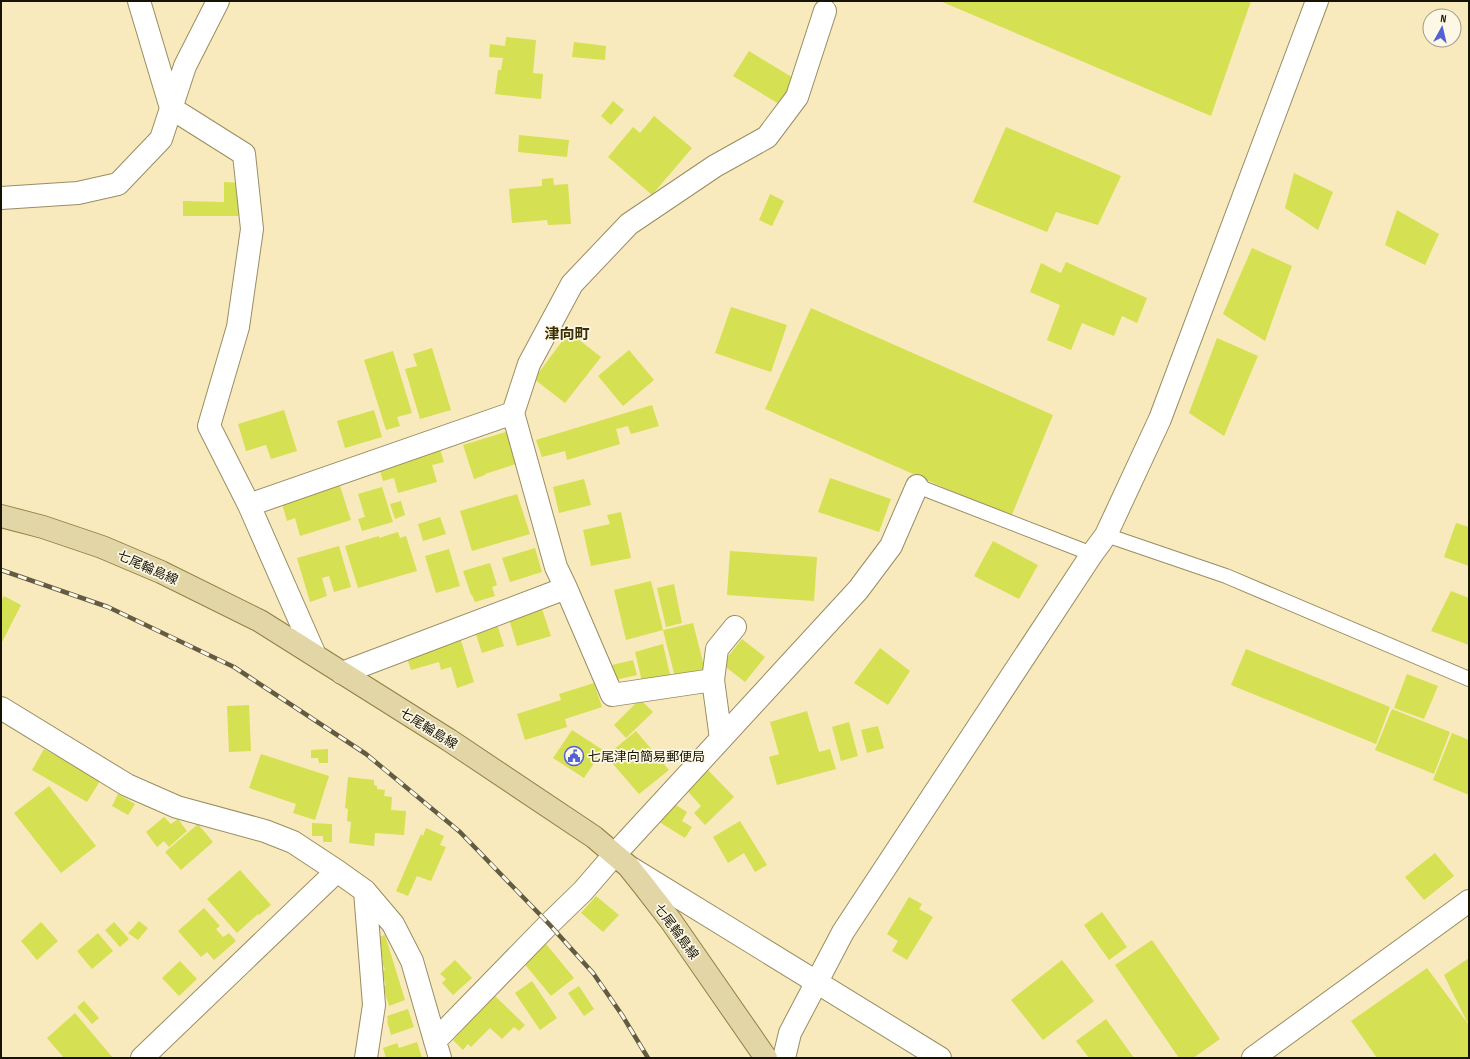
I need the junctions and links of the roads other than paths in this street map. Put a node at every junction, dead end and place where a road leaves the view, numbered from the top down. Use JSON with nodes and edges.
{"nodes":[{"id":1,"x":139,"y":1,"type":"edge"},
{"id":2,"x":218,"y":1,"type":"edge"},
{"id":3,"x":1317,"y":1,"type":"edge"},
{"id":4,"x":825,"y":11,"type":"dead end"},
{"id":5,"x":171,"y":108,"type":"junction"},
{"id":6,"x":1,"y":198,"type":"edge"},
{"id":7,"x":513,"y":413,"type":"junction"},
{"id":8,"x":917,"y":486,"type":"joint"},
{"id":9,"x":249,"y":505,"type":"junction"},
{"id":10,"x":1,"y":516,"type":"edge"},
{"id":11,"x":1106,"y":535,"type":"junction"},
{"id":12,"x":1092,"y":554,"type":"junction"},
{"id":13,"x":566,"y":588,"type":"junction"},
{"id":14,"x":735,"y":626,"type":"dead end"},
{"id":15,"x":315,"y":655,"type":"junction"},
{"id":16,"x":342,"y":673,"type":"junction"},
{"id":17,"x":713,"y":680,"type":"junction"},
{"id":18,"x":1469,"y":680,"type":"edge"},
{"id":19,"x":1,"y":708,"type":"edge"},
{"id":20,"x":721,"y":739,"type":"junction"},
{"id":21,"x":621,"y":860,"type":"junction"},
{"id":22,"x":337,"y":871,"type":"junction"},
{"id":23,"x":365,"y":891,"type":"junction"},
{"id":24,"x":1469,"y":901,"type":"edge"},
{"id":25,"x":817,"y":982,"type":"junction"},
{"id":26,"x":438,"y":1050,"type":"edge"},
{"id":27,"x":142,"y":1058,"type":"edge"},
{"id":28,"x":366,"y":1058,"type":"edge"},
{"id":29,"x":766,"y":1058,"type":"edge"},
{"id":30,"x":784,"y":1058,"type":"edge"},
{"id":31,"x":940,"y":1058,"type":"edge"},
{"id":32,"x":1253,"y":1058,"type":"edge"}],
"edges":[{"from":1,"to":5,"type":"street"},
{"from":2,"to":5,"type":"street"},
{"from":3,"to":11,"type":"street"},
{"from":4,"to":7,"type":"street"},
{"from":5,"to":6,"type":"street"},
{"from":5,"to":9,"type":"street"},
{"from":7,"to":9,"type":"street"},
{"from":7,"to":13,"type":"street"},
{"from":8,"to":12,"type":"lane"},
{"from":8,"to":20,"type":"street"},
{"from":9,"to":15,"type":"street"},
{"from":10,"to":15,"type":"main road","name":"七尾輪島線"},
{"from":11,"to":12,"type":"street"},
{"from":11,"to":18,"type":"lane"},
{"from":12,"to":25,"type":"street"},
{"from":13,"to":16,"type":"street"},
{"from":13,"to":17,"type":"street"},
{"from":14,"to":17,"type":"street"},
{"from":15,"to":16,"type":"main road","name":"七尾輪島線"},
{"from":16,"to":21,"type":"main road","name":"七尾輪島線"},
{"from":17,"to":20,"type":"street"},
{"from":19,"to":22,"type":"street"},
{"from":20,"to":21,"type":"street"},
{"from":21,"to":25,"type":"street"},
{"from":21,"to":26,"type":"street"},
{"from":21,"to":29,"type":"main road","name":"七尾輪島線"},
{"from":22,"to":23,"type":"street"},
{"from":22,"to":27,"type":"street"},
{"from":23,"to":26,"type":"street"},
{"from":23,"to":28,"type":"street"},
{"from":24,"to":32,"type":"street"},
{"from":25,"to":30,"type":"street"},
{"from":25,"to":31,"type":"street"}]}
